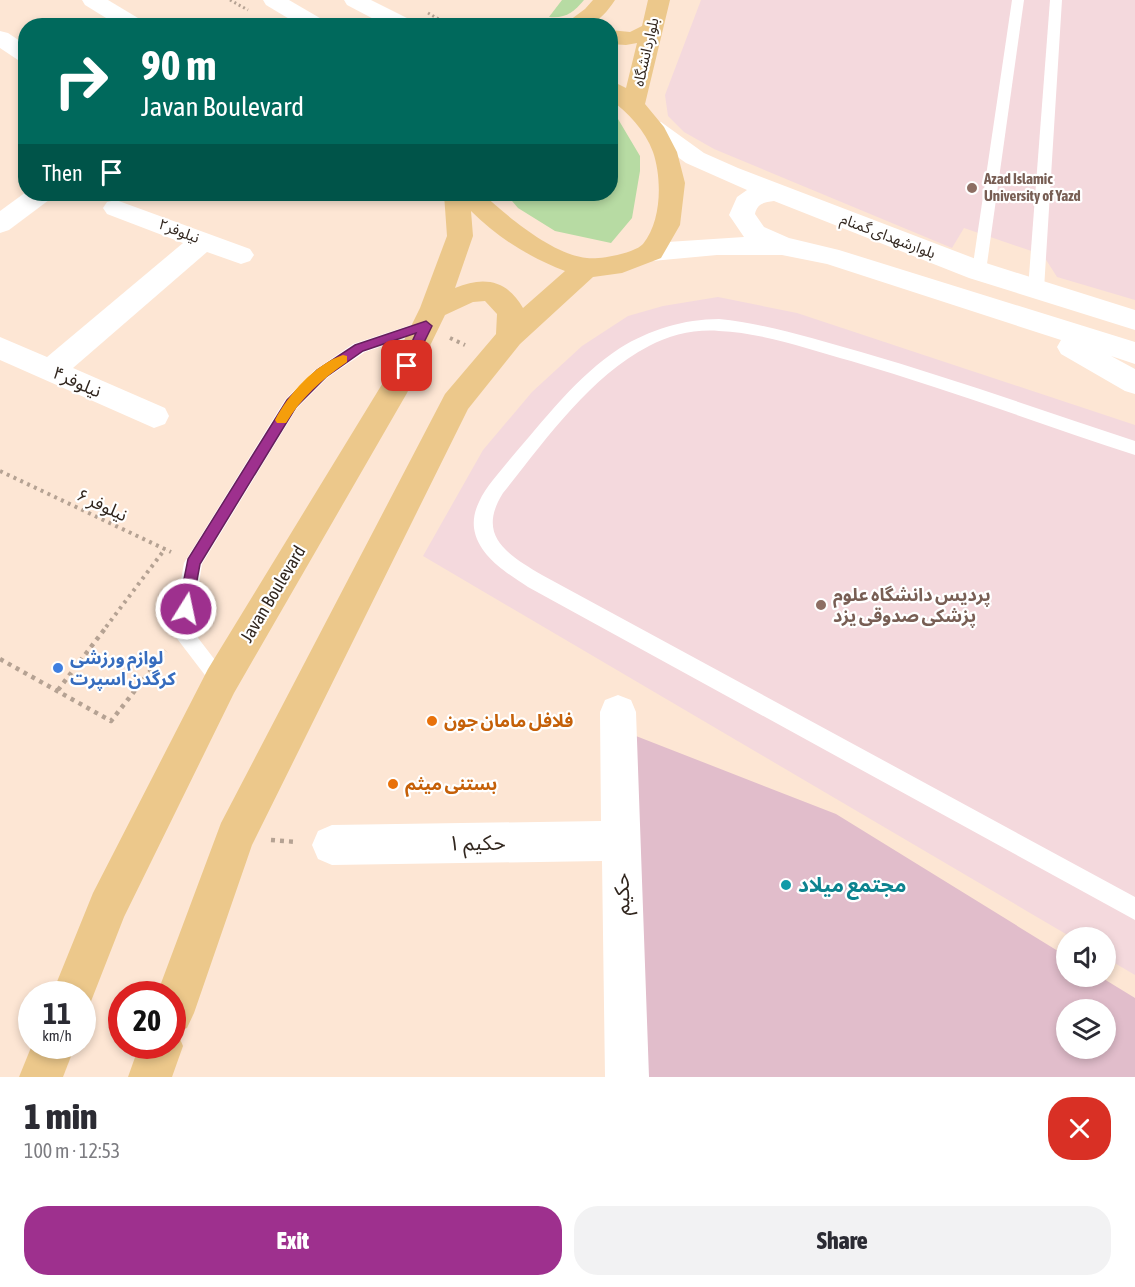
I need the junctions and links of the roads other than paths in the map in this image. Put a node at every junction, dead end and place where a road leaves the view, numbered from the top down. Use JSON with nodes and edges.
{"nodes":[{"id":1,"x":93,"y":0,"type":"edge"},
{"id":2,"x":274,"y":0,"type":"edge"},
{"id":3,"x":355,"y":0,"type":"edge"},
{"id":4,"x":659,"y":0,"type":"edge"},
{"id":5,"x":1018,"y":0,"type":"edge"},
{"id":6,"x":1056,"y":0,"type":"edge"},
{"id":7,"x":122,"y":18,"type":"edge"},
{"id":8,"x":304,"y":18,"type":"edge"},
{"id":9,"x":390,"y":18,"type":"edge"},
{"id":10,"x":651,"y":30,"type":"junction"},
{"id":11,"x":0,"y":38,"type":"edge"},
{"id":12,"x":618,"y":40,"type":"edge"},
{"id":13,"x":18,"y":50,"type":"edge"},
{"id":14,"x":618,"y":93,"type":"edge"},
{"id":15,"x":633,"y":105,"type":"junction"},
{"id":16,"x":652,"y":127,"type":"junction"},
{"id":17,"x":779,"y":192,"type":"junction"},
{"id":18,"x":31,"y":201,"type":"edge"},
{"id":19,"x":457,"y":201,"type":"edge"},
{"id":20,"x":476,"y":201,"type":"edge"},
{"id":21,"x":116,"y":208,"type":"dead end"},
{"id":22,"x":0,"y":224,"type":"edge"},
{"id":23,"x":203,"y":240,"type":"junction"},
{"id":24,"x":782,"y":246,"type":"junction"},
{"id":25,"x":652,"y":252,"type":"junction"},
{"id":26,"x":241,"y":255,"type":"dead end"},
{"id":27,"x":585,"y":268,"type":"junction"},
{"id":28,"x":979,"y":271,"type":"junction"},
{"id":29,"x":1036,"y":289,"type":"junction"},
{"id":30,"x":1009,"y":313,"type":"junction"},
{"id":31,"x":430,"y":317,"type":"junction"},
{"id":32,"x":1135,"y":320,"type":"edge"},
{"id":33,"x":0,"y":348,"type":"edge"},
{"id":34,"x":501,"y":348,"type":"junction"},
{"id":35,"x":1135,"y":353,"type":"edge"},
{"id":36,"x":50,"y":370,"type":"junction"},
{"id":37,"x":1135,"y":383,"type":"edge"},
{"id":38,"x":154,"y":416,"type":"dead end"},
{"id":39,"x":1135,"y":448,"type":"edge"},
{"id":40,"x":221,"y":681,"type":"junction"},
{"id":41,"x":618,"y":712,"type":"dead end"},
{"id":42,"x":621,"y":841,"type":"junction"},
{"id":43,"x":332,"y":845,"type":"road end"},
{"id":44,"x":1135,"y":909,"type":"edge"},
{"id":45,"x":78,"y":981,"type":"edge"},
{"id":46,"x":183,"y":981,"type":"edge"},
{"id":47,"x":48,"y":1059,"type":"edge"},
{"id":48,"x":156,"y":1059,"type":"edge"},
{"id":49,"x":40,"y":1077,"type":"edge"},
{"id":50,"x":150,"y":1077,"type":"edge"},
{"id":51,"x":627,"y":1077,"type":"edge"}],
"edges":[{"from":1,"to":7,"type":"main road"},
{"from":2,"to":8,"type":"main road"},
{"from":3,"to":9,"type":"main road"},
{"from":4,"to":10,"type":"main road","name":"بلواردانشگاه"},
{"from":5,"to":28,"type":"lane"},
{"from":6,"to":29,"type":"lane"},
{"from":10,"to":12,"type":"main road"},
{"from":10,"to":15,"type":"main road","name":"بلواردانشگاه"},
{"from":11,"to":13,"type":"main road"},
{"from":14,"to":15,"type":"main road"},
{"from":15,"to":16,"type":"main road"},
{"from":16,"to":17,"type":"main road","name":"بلوارشهدای گمنام"},
{"from":16,"to":25,"type":"main road"},
{"from":17,"to":24,"type":"main road"},
{"from":17,"to":28,"type":"main road","name":"بلوارشهدای گمنام"},
{"from":18,"to":22,"type":"main road"},
{"from":19,"to":31,"type":"main road","name":"Javan Boulevard"},
{"from":20,"to":27,"type":"main road"},
{"from":21,"to":23,"type":"main road","name":"نیلوفر۲"},
{"from":23,"to":26,"type":"main road","name":"نیلوفر۲"},
{"from":23,"to":36,"type":"main road"},
{"from":24,"to":25,"type":"main road","name":"بلوارشهدای گمنام"},
{"from":24,"to":30,"type":"main road","name":"بلوارشهدای گمنام"},
{"from":25,"to":27,"type":"main road"},
{"from":27,"to":34,"type":"main road"},
{"from":28,"to":29,"type":"main road","name":"بلوارشهدای گمنام"},
{"from":29,"to":32,"type":"main road","name":"بلوارشهدای گمنام"},
{"from":30,"to":35,"type":"main road","name":"بلوارشهدای گمنام"},
{"from":30,"to":37,"type":"main road"},
{"from":31,"to":34,"type":"main road"},
{"from":31,"to":40,"type":"main road","name":"Javan Boulevard"},
{"from":31,"to":40,"type":"lane"},
{"from":33,"to":36,"type":"main road","name":"نیلوفر۴"},
{"from":34,"to":46,"type":"main road"},
{"from":36,"to":38,"type":"main road","name":"نیلوفر۴"},
{"from":39,"to":44,"type":"lane"},
{"from":40,"to":45,"type":"main road","name":"Javan Boulevard"},
{"from":41,"to":42,"type":"main road","name":"حکیم"},
{"from":42,"to":43,"type":"main road","name":"حکیم ۱"},
{"from":42,"to":51,"type":"main road","name":"حکیم"},
{"from":47,"to":49,"type":"main road"},
{"from":48,"to":50,"type":"main road"}]}
